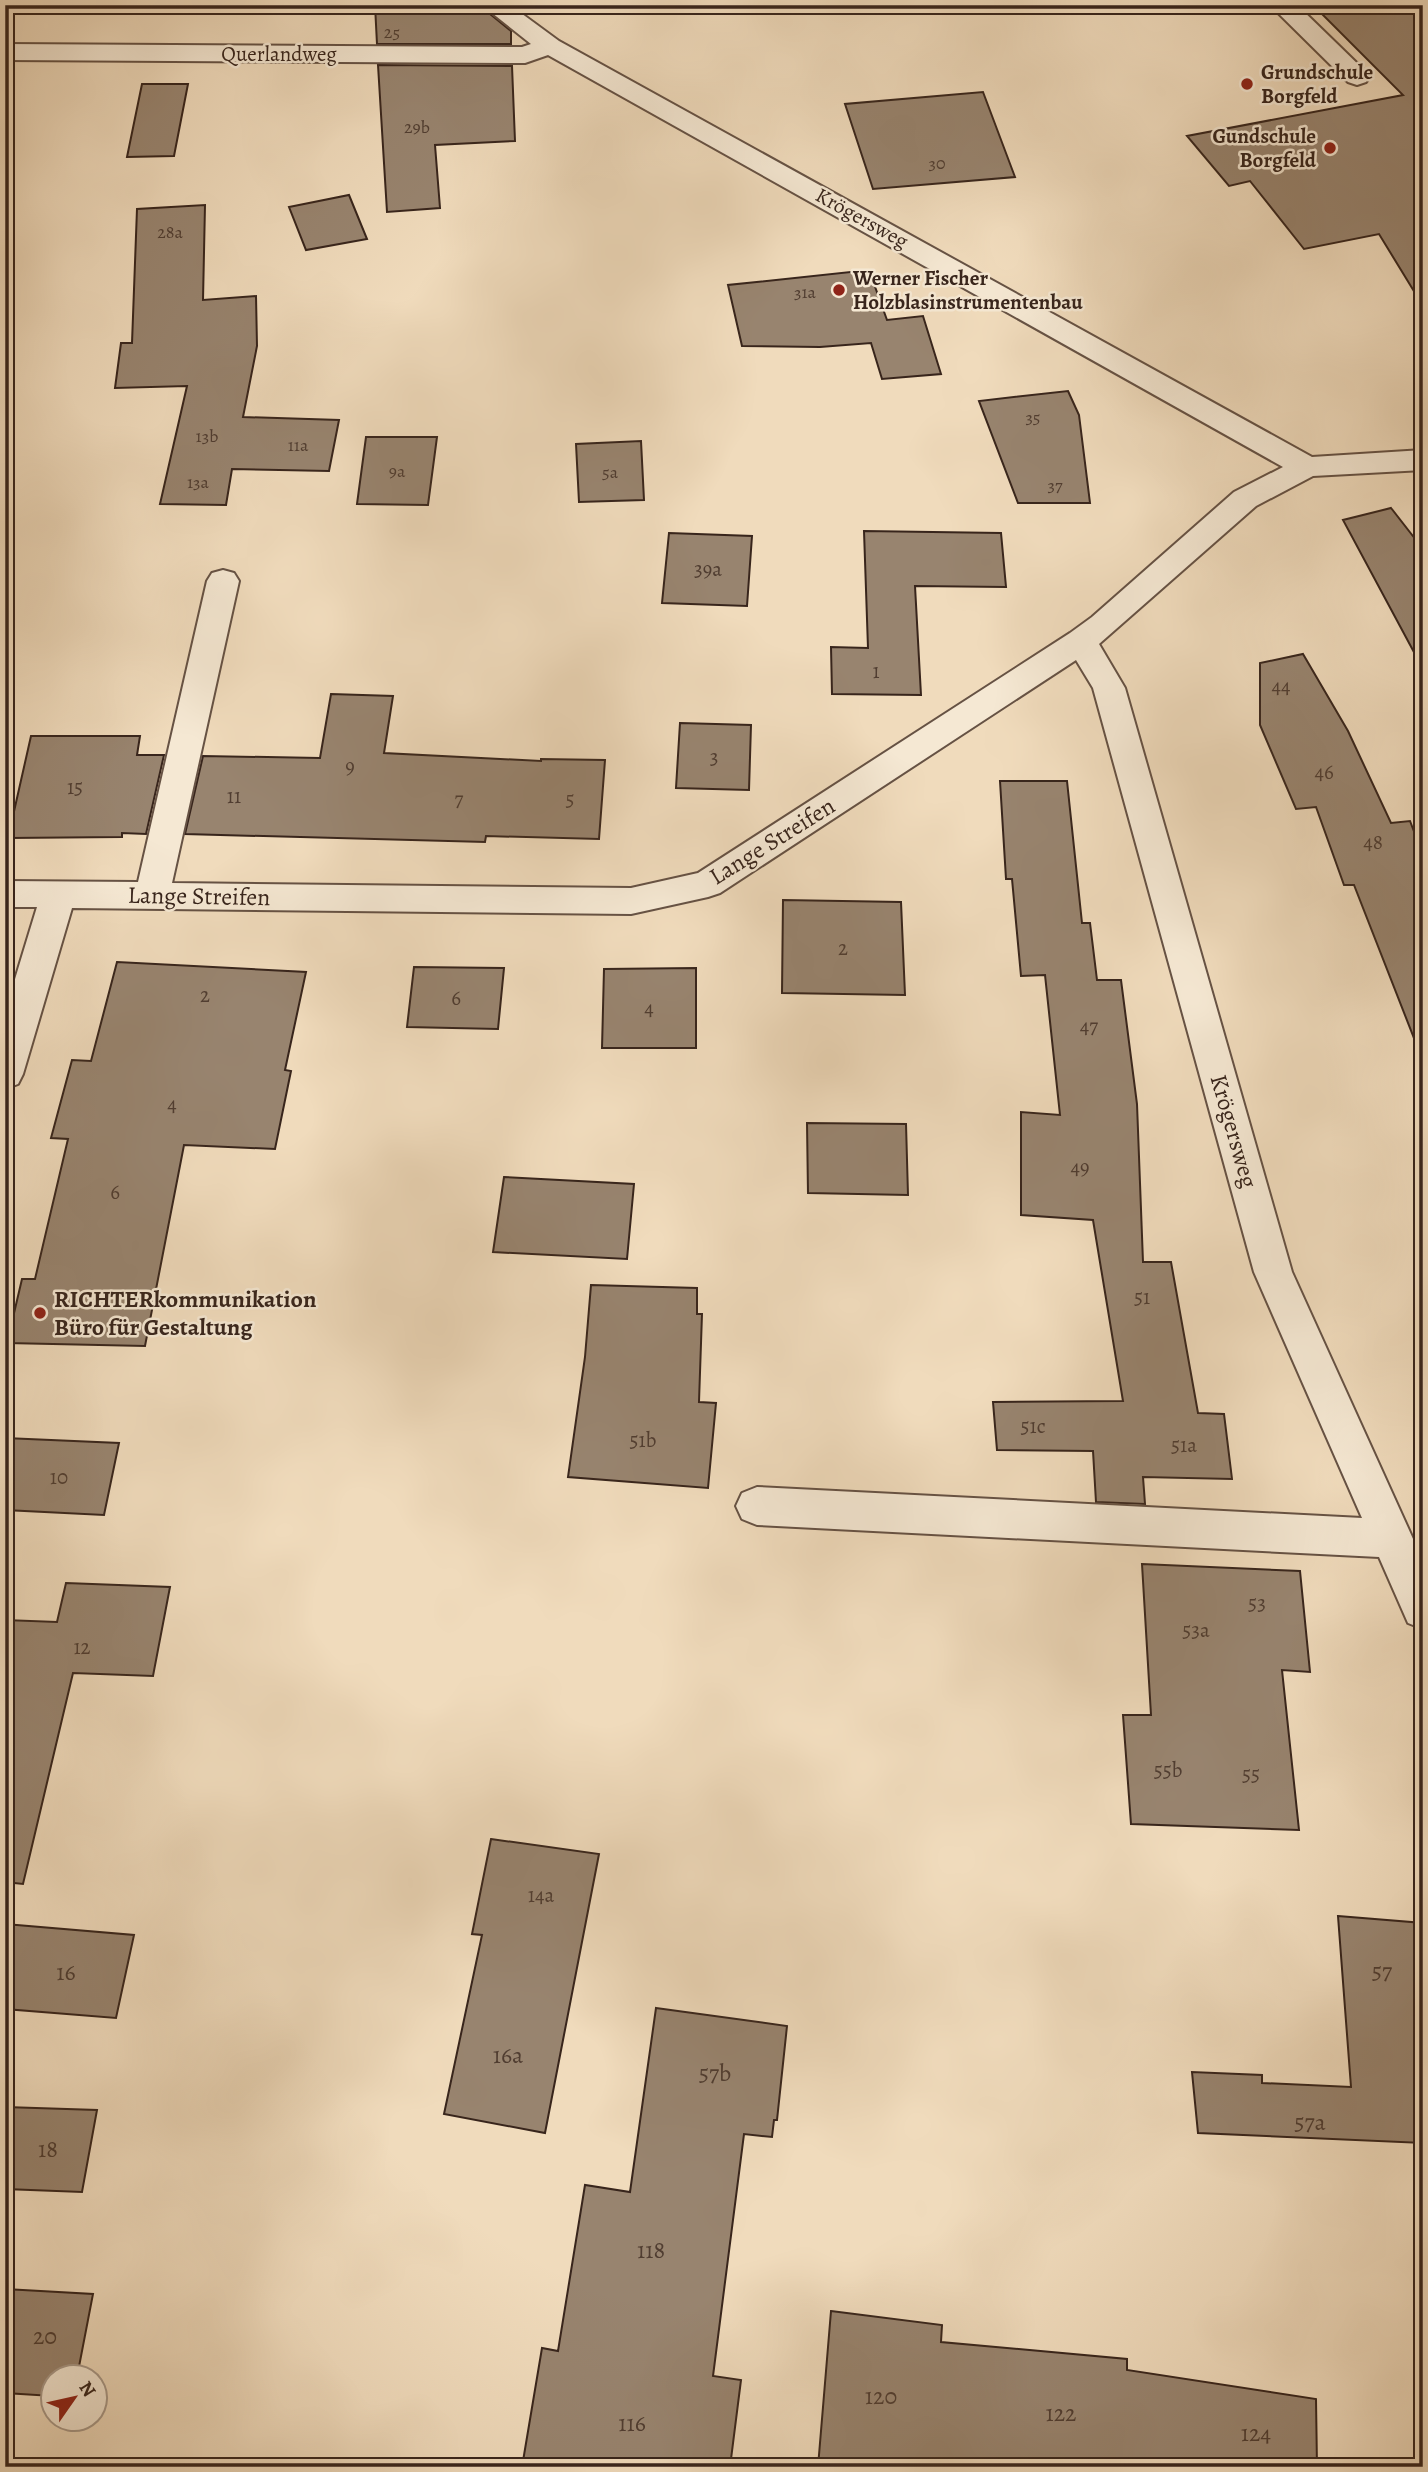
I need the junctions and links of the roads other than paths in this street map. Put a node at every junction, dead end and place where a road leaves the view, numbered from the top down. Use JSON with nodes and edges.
{"nodes":[{"id":1,"x":494,"y":5,"type":"edge"},
{"id":2,"x":1282,"y":5,"type":"edge"},
{"id":3,"x":550,"y":46,"type":"junction"},
{"id":4,"x":5,"y":52,"type":"edge"},
{"id":5,"x":1357,"y":77,"type":"dead end"},
{"id":6,"x":1423,"y":460,"type":"edge"},
{"id":7,"x":1307,"y":467,"type":"junction"},
{"id":8,"x":223,"y":580,"type":"dead end"},
{"id":9,"x":1081,"y":641,"type":"junction"},
{"id":10,"x":5,"y":894,"type":"edge"},
{"id":11,"x":58,"y":895,"type":"junction"},
{"id":12,"x":152,"y":896,"type":"junction"},
{"id":13,"x":5,"y":1074,"type":"edge"},
{"id":14,"x":757,"y":1506,"type":"dead end"},
{"id":15,"x":1392,"y":1539,"type":"junction"},
{"id":16,"x":1423,"y":1609,"type":"edge"}],
"edges":[{"from":1,"to":3,"type":"street","name":"Krögersweg"},
{"from":2,"to":5,"type":"street"},
{"from":3,"to":4,"type":"street","name":"Querlandweg"},
{"from":3,"to":7,"type":"street","name":"Krögersweg"},
{"from":6,"to":7,"type":"street"},
{"from":7,"to":9,"type":"street","name":"Lange Streifen"},
{"from":8,"to":12,"type":"street"},
{"from":9,"to":12,"type":"street","name":"Lange Streifen"},
{"from":9,"to":15,"type":"street","name":"Krögersweg"},
{"from":10,"to":11,"type":"street","name":"Lange Streifen"},
{"from":11,"to":12,"type":"street","name":"Lange Streifen"},
{"from":11,"to":13,"type":"street"},
{"from":14,"to":15,"type":"street"},
{"from":15,"to":16,"type":"street","name":"Krögersweg"}]}
